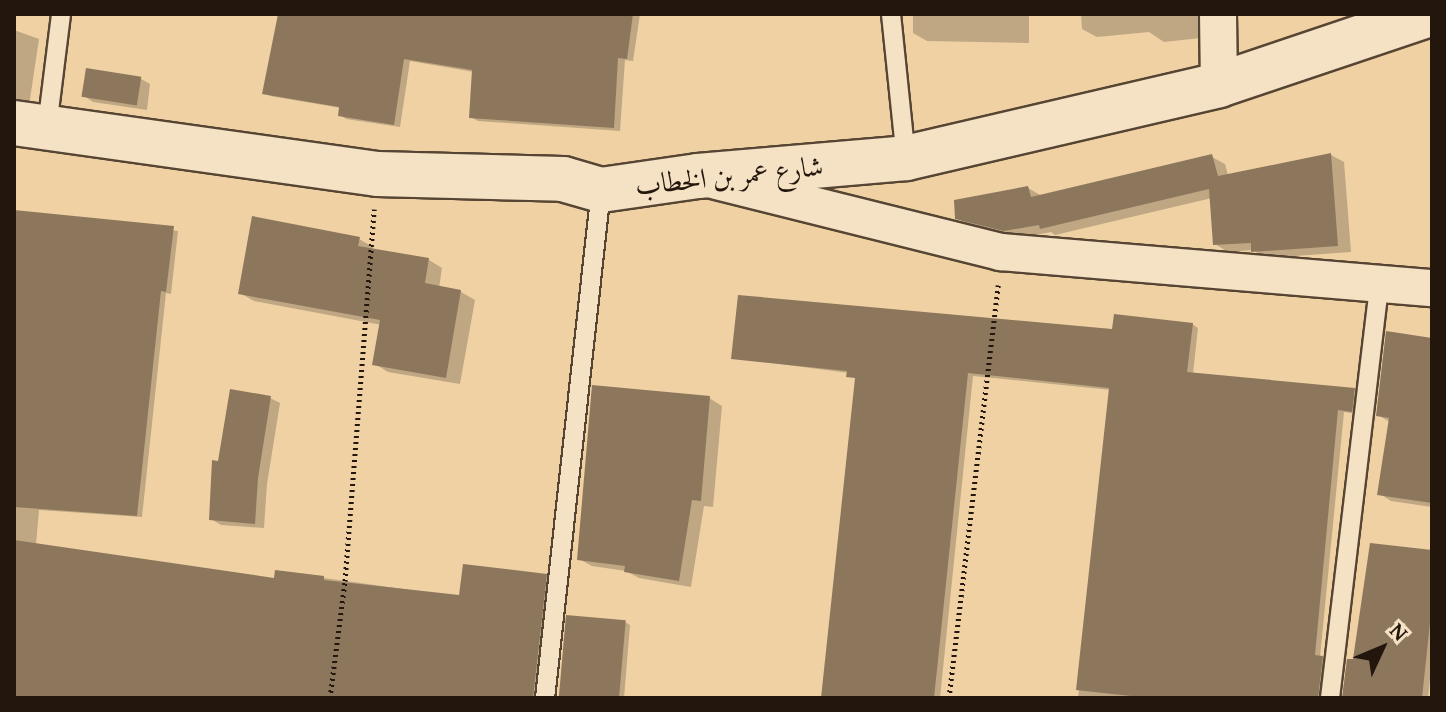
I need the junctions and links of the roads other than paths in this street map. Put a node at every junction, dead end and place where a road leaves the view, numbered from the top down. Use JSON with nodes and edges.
{"nodes":[{"id":1,"x":61,"y":14,"type":"edge"},
{"id":2,"x":891,"y":14,"type":"edge"},
{"id":3,"x":1218,"y":14,"type":"edge"},
{"id":4,"x":1430,"y":14,"type":"edge"},
{"id":5,"x":1219,"y":85,"type":"junction"},
{"id":6,"x":30,"y":125,"type":"edge"},
{"id":7,"x":906,"y":158,"type":"junction"},
{"id":8,"x":698,"y":176,"type":"junction"},
{"id":9,"x":601,"y":190,"type":"junction"},
{"id":10,"x":1379,"y":286,"type":"junction"},
{"id":11,"x":1432,"y":288,"type":"edge"},
{"id":12,"x":545,"y":698,"type":"edge"},
{"id":13,"x":1330,"y":698,"type":"edge"}],
"edges":[{"from":1,"to":6,"type":"lane"},
{"from":2,"to":7,"type":"lane"},
{"from":3,"to":5,"type":"street"},
{"from":4,"to":5,"type":"main road","name":"شارع عمر بن الخطاب"},
{"from":5,"to":7,"type":"main road","name":"شارع عمر بن الخطاب"},
{"from":6,"to":9,"type":"main road","name":"شارع عمر بن الخطاب"},
{"from":7,"to":8,"type":"main road","name":"شارع عمر بن الخطاب"},
{"from":8,"to":9,"type":"main road","name":"شارع عمر بن الخطاب"},
{"from":8,"to":10,"type":"street"},
{"from":9,"to":12,"type":"lane"},
{"from":10,"to":11,"type":"street"},
{"from":10,"to":13,"type":"lane"}]}
